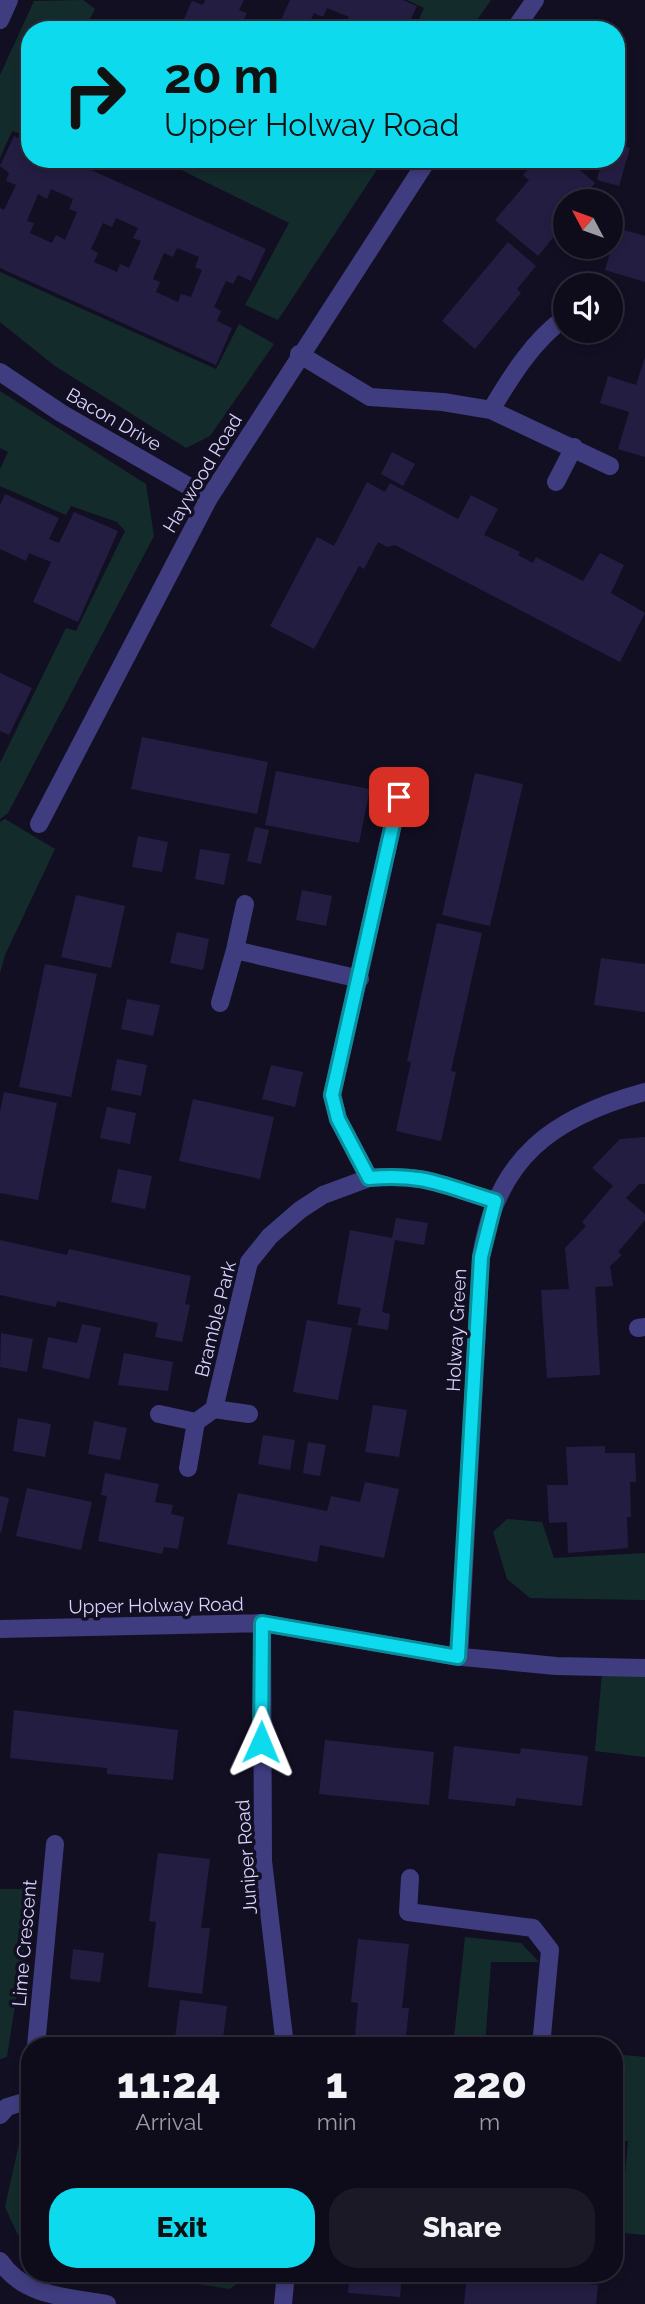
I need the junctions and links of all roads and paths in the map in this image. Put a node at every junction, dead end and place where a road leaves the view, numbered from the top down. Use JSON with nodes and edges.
{"nodes":[{"id":1,"x":9,"y":0,"type":"edge"},
{"id":2,"x":534,"y":0,"type":"edge"},
{"id":3,"x":0,"y":20,"type":"edge"},
{"id":4,"x":520,"y":21,"type":"edge"},
{"id":5,"x":422,"y":168,"type":"edge"},
{"id":6,"x":553,"y":327,"type":"edge"},
{"id":7,"x":299,"y":354,"type":"junction"},
{"id":8,"x":0,"y":372,"type":"edge"},
{"id":9,"x":491,"y":410,"type":"junction"},
{"id":10,"x":574,"y":447,"type":"junction"},
{"id":11,"x":610,"y":466,"type":"dead end"},
{"id":12,"x":556,"y":482,"type":"dead end"},
{"id":13,"x":208,"y":498,"type":"junction"},
{"id":14,"x":399,"y":797,"type":"dead end"},
{"id":15,"x":39,"y":824,"type":"dead end"},
{"id":16,"x":245,"y":904,"type":"dead end"},
{"id":17,"x":234,"y":950,"type":"junction"},
{"id":18,"x":360,"y":979,"type":"junction"},
{"id":19,"x":220,"y":1003,"type":"dead end"},
{"id":20,"x":645,"y":1092,"type":"edge"},
{"id":21,"x":369,"y":1178,"type":"junction"},
{"id":22,"x":495,"y":1201,"type":"junction"},
{"id":23,"x":214,"y":1409,"type":"junction"},
{"id":24,"x":159,"y":1414,"type":"dead end"},
{"id":25,"x":249,"y":1414,"type":"dead end"},
{"id":26,"x":196,"y":1422,"type":"junction"},
{"id":27,"x":188,"y":1468,"type":"dead end"},
{"id":28,"x":262,"y":1623,"type":"junction"},
{"id":29,"x":0,"y":1629,"type":"edge"},
{"id":30,"x":458,"y":1657,"type":"junction"},
{"id":31,"x":645,"y":1668,"type":"edge"},
{"id":32,"x":55,"y":1844,"type":"dead end"},
{"id":33,"x":410,"y":1878,"type":"dead end"},
{"id":34,"x":37,"y":2037,"type":"edge"},
{"id":35,"x":284,"y":2037,"type":"edge"},
{"id":36,"x":542,"y":2037,"type":"edge"},
{"id":37,"x":21,"y":2103,"type":"edge"},
{"id":38,"x":0,"y":2115,"type":"edge"},
{"id":39,"x":0,"y":2261,"type":"edge"},
{"id":40,"x":285,"y":2282,"type":"edge"},
{"id":41,"x":107,"y":2304,"type":"edge"},
{"id":42,"x":283,"y":2304,"type":"edge"}],
"edges":[{"from":1,"to":3,"type":"street"},
{"from":2,"to":4,"type":"street"},
{"from":5,"to":7,"type":"street","name":"Haywood Road"},
{"from":6,"to":9,"type":"street"},
{"from":7,"to":9,"type":"street"},
{"from":7,"to":13,"type":"street","name":"Haywood Road"},
{"from":8,"to":13,"type":"street","name":"Bacon Drive"},
{"from":9,"to":10,"type":"street"},
{"from":10,"to":11,"type":"street"},
{"from":10,"to":12,"type":"street"},
{"from":13,"to":15,"type":"street","name":"Haywood Road"},
{"from":14,"to":18,"type":"street"},
{"from":16,"to":17,"type":"street"},
{"from":17,"to":18,"type":"street"},
{"from":17,"to":19,"type":"street"},
{"from":18,"to":21,"type":"street"},
{"from":20,"to":22,"type":"street","name":"Holway Green"},
{"from":21,"to":22,"type":"street","name":"Bramble Park"},
{"from":21,"to":23,"type":"street","name":"Bramble Park"},
{"from":22,"to":30,"type":"street","name":"Holway Green"},
{"from":23,"to":25,"type":"street"},
{"from":23,"to":26,"type":"street"},
{"from":24,"to":26,"type":"street"},
{"from":26,"to":27,"type":"street"},
{"from":28,"to":29,"type":"street","name":"Upper Holway Road"},
{"from":28,"to":30,"type":"street","name":"Upper Holway Road"},
{"from":28,"to":35,"type":"street","name":"Juniper Road"},
{"from":30,"to":31,"type":"street","name":"Upper Holway Road"},
{"from":32,"to":34,"type":"street","name":"Lime Crescent"},
{"from":33,"to":36,"type":"street"},
{"from":37,"to":38,"type":"street"},
{"from":39,"to":41,"type":"street"},
{"from":40,"to":42,"type":"street"}]}
